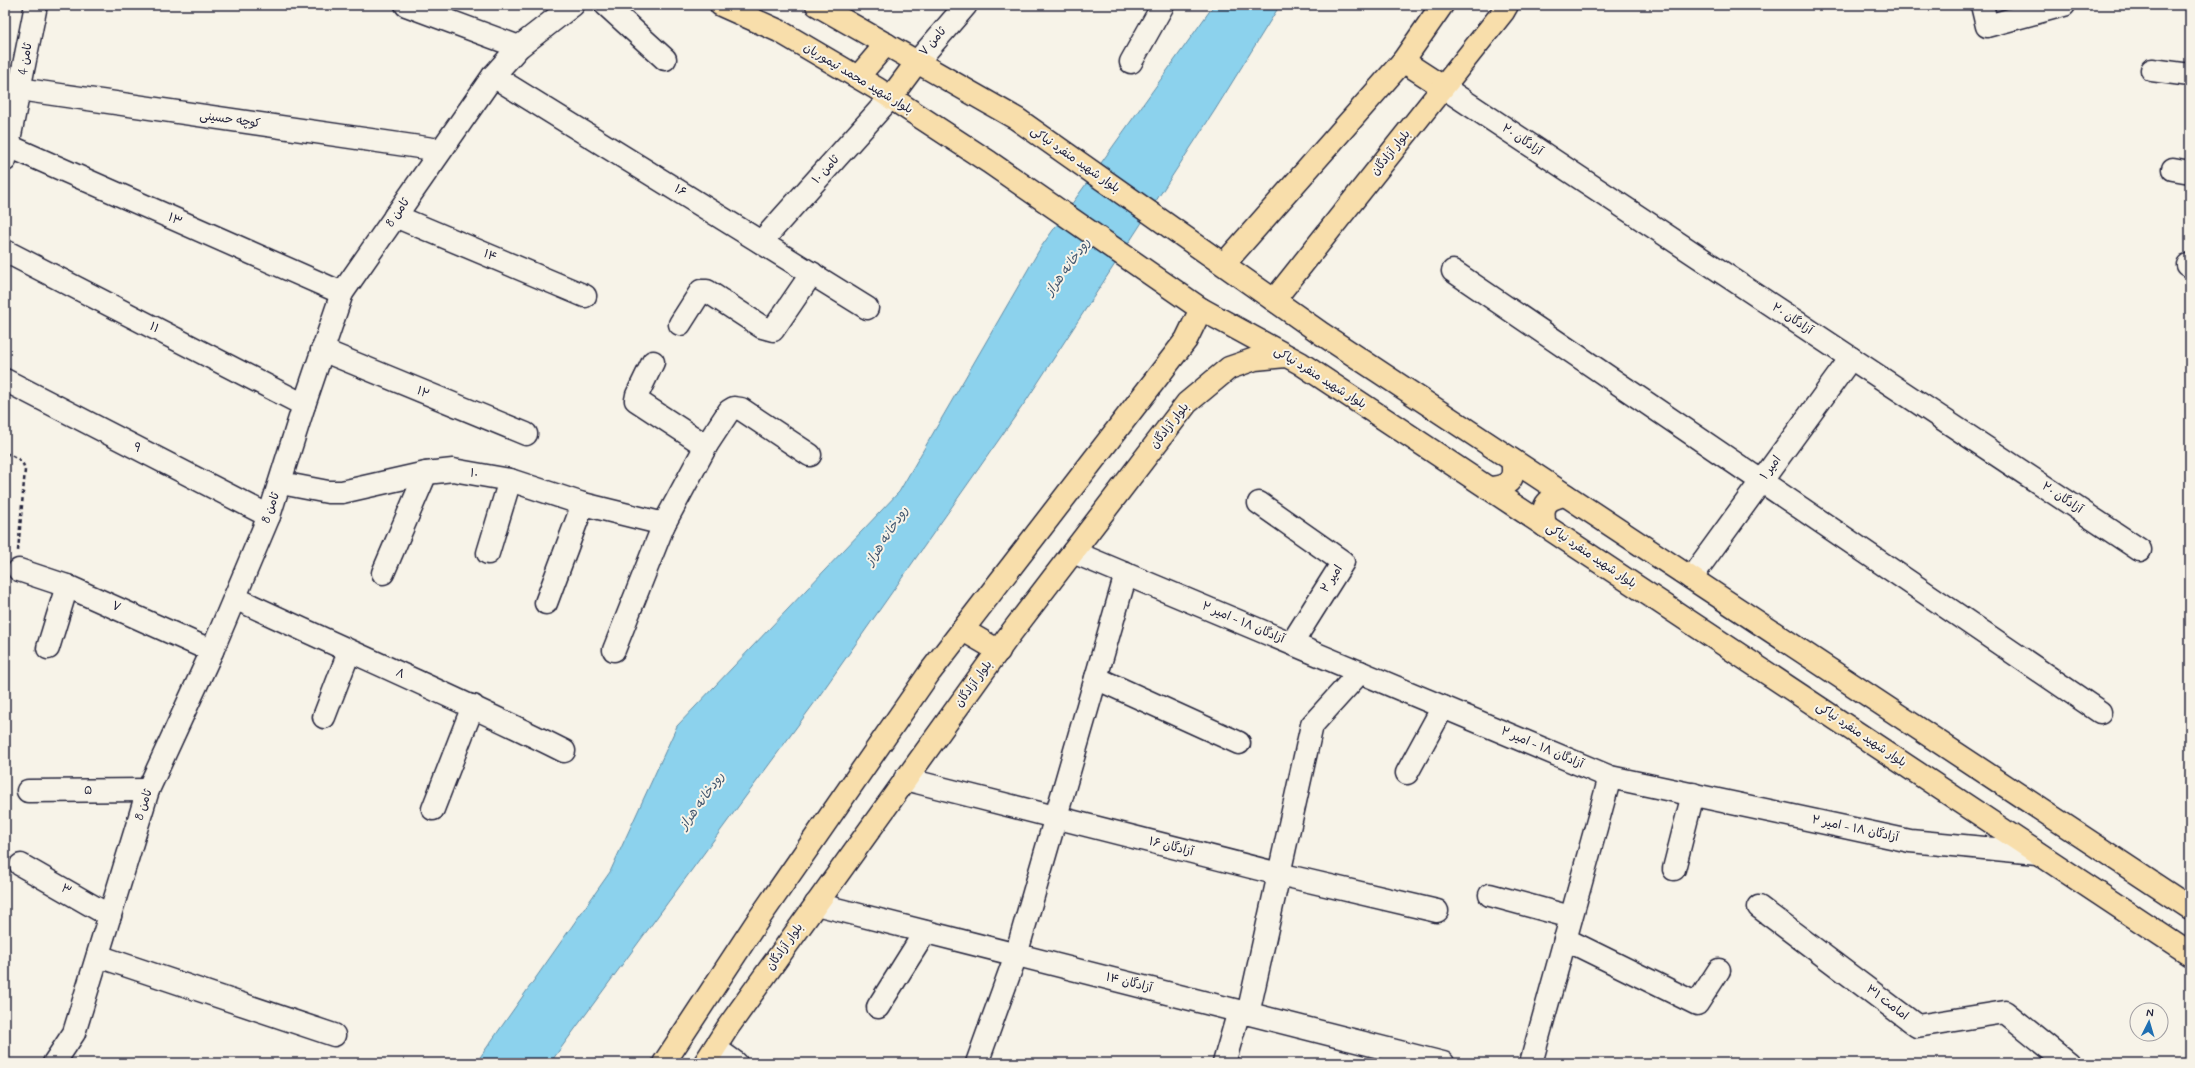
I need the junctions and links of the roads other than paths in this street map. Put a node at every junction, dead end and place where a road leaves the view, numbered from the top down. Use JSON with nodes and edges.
{"nodes":[{"id":1,"x":36,"y":5,"type":"edge"},
{"id":2,"x":406,"y":5,"type":"edge"},
{"id":3,"x":573,"y":5,"type":"edge"},
{"id":4,"x":606,"y":5,"type":"edge"},
{"id":5,"x":721,"y":5,"type":"edge"},
{"id":6,"x":817,"y":5,"type":"edge"},
{"id":7,"x":966,"y":5,"type":"edge"},
{"id":8,"x":1163,"y":5,"type":"edge"},
{"id":9,"x":1442,"y":5,"type":"edge"},
{"id":10,"x":1506,"y":5,"type":"edge"},
{"id":11,"x":1982,"y":5,"type":"edge"},
{"id":12,"x":2064,"y":5,"type":"edge"},
{"id":13,"x":886,"y":44,"type":"junction"},
{"id":14,"x":519,"y":47,"type":"junction"},
{"id":15,"x":664,"y":59,"type":"dead end"},
{"id":16,"x":917,"y":62,"type":"junction"},
{"id":17,"x":1131,"y":62,"type":"dead end"},
{"id":18,"x":1403,"y":62,"type":"junction"},
{"id":19,"x":2152,"y":70,"type":"dead end"},
{"id":20,"x":2190,"y":75,"type":"edge"},
{"id":21,"x":493,"y":76,"type":"junction"},
{"id":22,"x":858,"y":77,"type":"junction"},
{"id":23,"x":1443,"y":87,"type":"junction"},
{"id":24,"x":13,"y":88,"type":"edge"},
{"id":25,"x":891,"y":97,"type":"junction"},
{"id":26,"x":440,"y":150,"type":"junction"},
{"id":27,"x":7,"y":153,"type":"edge"},
{"id":28,"x":989,"y":162,"type":"joint"},
{"id":29,"x":395,"y":216,"type":"junction"},
{"id":30,"x":761,"y":242,"type":"junction"},
{"id":31,"x":5,"y":251,"type":"edge"},
{"id":32,"x":1224,"y":264,"type":"junction"},
{"id":33,"x":1453,"y":271,"type":"dead end"},
{"id":34,"x":812,"y":274,"type":"junction"},
{"id":35,"x":342,"y":293,"type":"junction"},
{"id":36,"x":585,"y":296,"type":"dead end"},
{"id":37,"x":1274,"y":300,"type":"junction"},
{"id":38,"x":867,"y":308,"type":"dead end"},
{"id":39,"x":1202,"y":309,"type":"junction"},
{"id":40,"x":680,"y":324,"type":"dead end"},
{"id":41,"x":322,"y":350,"type":"junction"},
{"id":42,"x":1286,"y":356,"type":"junction"},
{"id":43,"x":1851,"y":358,"type":"junction"},
{"id":44,"x":653,"y":362,"type":"dead end"},
{"id":45,"x":5,"y":380,"type":"edge"},
{"id":46,"x":304,"y":405,"type":"junction"},
{"id":47,"x":526,"y":434,"type":"dead end"},
{"id":48,"x":706,"y":446,"type":"junction"},
{"id":49,"x":810,"y":455,"type":"dead end"},
{"id":50,"x":1512,"y":460,"type":"junction"},
{"id":51,"x":426,"y":473,"type":"junction"},
{"id":52,"x":510,"y":480,"type":"junction"},
{"id":53,"x":1762,"y":481,"type":"junction"},
{"id":54,"x":281,"y":483,"type":"junction"},
{"id":55,"x":1488,"y":488,"type":"junction"},
{"id":56,"x":1565,"y":495,"type":"junction"},
{"id":57,"x":1259,"y":503,"type":"dead end"},
{"id":58,"x":583,"y":504,"type":"junction"},
{"id":59,"x":269,"y":516,"type":"junction"},
{"id":60,"x":664,"y":524,"type":"junction"},
{"id":61,"x":1545,"y":526,"type":"junction"},
{"id":62,"x":2140,"y":550,"type":"dead end"},
{"id":63,"x":1073,"y":552,"type":"junction"},
{"id":64,"x":488,"y":553,"type":"dead end"},
{"id":65,"x":19,"y":570,"type":"road end"},
{"id":66,"x":383,"y":573,"type":"dead end"},
{"id":67,"x":1126,"y":574,"type":"junction"},
{"id":68,"x":1691,"y":578,"type":"junction"},
{"id":69,"x":67,"y":586,"type":"junction"},
{"id":70,"x":235,"y":598,"type":"junction"},
{"id":71,"x":546,"y":603,"type":"dead end"},
{"id":72,"x":963,"y":630,"type":"junction"},
{"id":73,"x":1292,"y":643,"type":"junction"},
{"id":74,"x":48,"y":648,"type":"dead end"},
{"id":75,"x":614,"y":650,"type":"dead end"},
{"id":76,"x":998,"y":651,"type":"junction"},
{"id":77,"x":212,"y":652,"type":"junction"},
{"id":78,"x":350,"y":652,"type":"junction"},
{"id":79,"x":1360,"y":672,"type":"junction"},
{"id":80,"x":1096,"y":678,"type":"junction"},
{"id":81,"x":473,"y":706,"type":"junction"},
{"id":82,"x":1443,"y":707,"type":"junction"},
{"id":83,"x":2100,"y":712,"type":"dead end"},
{"id":84,"x":324,"y":717,"type":"dead end"},
{"id":85,"x":1240,"y":743,"type":"dead end"},
{"id":86,"x":564,"y":751,"type":"dead end"},
{"id":87,"x":1407,"y":773,"type":"dead end"},
{"id":88,"x":1610,"y":777,"type":"junction"},
{"id":89,"x":905,"y":779,"type":"junction"},
{"id":90,"x":148,"y":790,"type":"junction"},
{"id":91,"x":28,"y":791,"type":"dead end"},
{"id":92,"x":1693,"y":794,"type":"junction"},
{"id":93,"x":433,"y":809,"type":"dead end"},
{"id":94,"x":1055,"y":818,"type":"junction"},
{"id":95,"x":2037,"y":853,"type":"junction"},
{"id":96,"x":21,"y":865,"type":"dead end"},
{"id":97,"x":1674,"y":869,"type":"dead end"},
{"id":98,"x":1279,"y":874,"type":"junction"},
{"id":99,"x":1490,"y":895,"type":"dead end"},
{"id":100,"x":816,"y":904,"type":"junction"},
{"id":101,"x":1759,"y":907,"type":"dead end"},
{"id":102,"x":2190,"y":908,"type":"edge"},
{"id":103,"x":1437,"y":911,"type":"dead end"},
{"id":104,"x":110,"y":916,"type":"junction"},
{"id":105,"x":1571,"y":917,"type":"junction"},
{"id":106,"x":925,"y":932,"type":"junction"},
{"id":107,"x":1565,"y":939,"type":"junction"},
{"id":108,"x":2190,"y":954,"type":"edge"},
{"id":109,"x":1016,"y":955,"type":"junction"},
{"id":110,"x":98,"y":956,"type":"junction"},
{"id":111,"x":1719,"y":970,"type":"dead end"},
{"id":112,"x":878,"y":1007,"type":"dead end"},
{"id":113,"x":1243,"y":1012,"type":"junction"},
{"id":114,"x":334,"y":1035,"type":"dead end"},
{"id":115,"x":710,"y":1055,"type":"edge"},
{"id":116,"x":55,"y":1063,"type":"edge"},
{"id":117,"x":664,"y":1063,"type":"edge"},
{"id":118,"x":736,"y":1063,"type":"edge"},
{"id":119,"x":977,"y":1063,"type":"edge"},
{"id":120,"x":1224,"y":1063,"type":"edge"},
{"id":121,"x":1443,"y":1063,"type":"edge"},
{"id":122,"x":1531,"y":1063,"type":"edge"},
{"id":123,"x":2068,"y":1063,"type":"edge"}],
"edges":[{"from":1,"to":24,"type":"street","name":"ثامن 4"},
{"from":2,"to":14,"type":"street"},
{"from":3,"to":14,"type":"street","name":"ثامن 8"},
{"from":4,"to":15,"type":"street"},
{"from":5,"to":22,"type":"main road","name":"بلوار شهید محمد تیموریان"},
{"from":6,"to":13,"type":"main road"},
{"from":7,"to":16,"type":"street","name":"ثامن ۷"},
{"from":8,"to":17,"type":"street"},
{"from":9,"to":18,"type":"main road"},
{"from":10,"to":23,"type":"main road","name":"بلوار آزادگان"},
{"from":11,"to":12,"type":"street"},
{"from":13,"to":16,"type":"main road"},
{"from":13,"to":22,"type":"main road"},
{"from":14,"to":21,"type":"street","name":"ثامن 8"},
{"from":16,"to":25,"type":"main road"},
{"from":16,"to":32,"type":"main road","name":"بلوار شهید منفرد نیاکی"},
{"from":18,"to":23,"type":"main road"},
{"from":18,"to":32,"type":"main road"},
{"from":19,"to":20,"type":"street"},
{"from":21,"to":26,"type":"street","name":"ثامن 8"},
{"from":21,"to":30,"type":"street","name":"۱۶"},
{"from":22,"to":25,"type":"main road","name":"بلوار شهید محمد تیموریان"},
{"from":23,"to":37,"type":"main road","name":"بلوار آزادگان"},
{"from":23,"to":43,"type":"street","name":"آزادگان ۲۰"},
{"from":24,"to":26,"type":"street","name":"کوچه حسینی"},
{"from":24,"to":27,"type":"street","name":"ثامن 4"},
{"from":25,"to":28,"type":"main road","name":"بلوار شهید محمد تیموریان"},
{"from":25,"to":30,"type":"street","name":"ثامن ۱۰"},
{"from":26,"to":29,"type":"street","name":"ثامن 8"},
{"from":27,"to":35,"type":"street","name":"۱۳"},
{"from":28,"to":39,"type":"main road","name":"بلوار شهید منفرد نیاکی"},
{"from":29,"to":35,"type":"street","name":"ثامن 8"},
{"from":29,"to":36,"type":"street","name":"۱۴"},
{"from":30,"to":34,"type":"street","name":"۱۶"},
{"from":31,"to":46,"type":"street","name":"۱۱"},
{"from":32,"to":37,"type":"main road","name":"بلوار شهید منفرد نیاکی"},
{"from":33,"to":53,"type":"street"},
{"from":34,"to":38,"type":"street","name":"۱۶"},
{"from":34,"to":40,"type":"street"},
{"from":35,"to":41,"type":"street","name":"ثامن 8"},
{"from":37,"to":50,"type":"main road","name":"بلوار شهید منفرد نیاکی"},
{"from":39,"to":42,"type":"main road","name":"بلوار شهید منفرد نیاکی"},
{"from":39,"to":72,"type":"main road"},
{"from":41,"to":46,"type":"street","name":"ثامن 8"},
{"from":41,"to":47,"type":"street","name":"۱۲"},
{"from":42,"to":55,"type":"main road","name":"بلوار شهید منفرد نیاکی"},
{"from":42,"to":63,"type":"main road","name":"بلوار آزادگان"},
{"from":43,"to":53,"type":"street","name":"امیر ۱"},
{"from":43,"to":62,"type":"street","name":"آزادگان ۲۰"},
{"from":44,"to":48,"type":"street"},
{"from":45,"to":59,"type":"street","name":"۹"},
{"from":46,"to":54,"type":"street","name":"ثامن 8"},
{"from":48,"to":49,"type":"street"},
{"from":48,"to":60,"type":"street"},
{"from":50,"to":55,"type":"main road"},
{"from":50,"to":56,"type":"main road","name":"بلوار شهید منفرد نیاکی"},
{"from":51,"to":52,"type":"street","name":"۱۰"},
{"from":51,"to":54,"type":"street","name":"۱۰"},
{"from":51,"to":66,"type":"street"},
{"from":52,"to":58,"type":"street","name":"۱۰"},
{"from":52,"to":64,"type":"street"},
{"from":53,"to":68,"type":"street","name":"امیر ۱"},
{"from":53,"to":83,"type":"street"},
{"from":54,"to":59,"type":"street","name":"ثامن 8"},
{"from":55,"to":61,"type":"main road","name":"بلوار شهید منفرد نیاکی"},
{"from":56,"to":61,"type":"main road"},
{"from":56,"to":68,"type":"main road","name":"بلوار شهید منفرد نیاکی"},
{"from":57,"to":73,"type":"street","name":"امیر ۲"},
{"from":58,"to":60,"type":"street","name":"۱۰"},
{"from":58,"to":71,"type":"street"},
{"from":59,"to":70,"type":"street","name":"ثامن 8"},
{"from":60,"to":75,"type":"street"},
{"from":61,"to":95,"type":"main road","name":"بلوار شهید منفرد نیاکی"},
{"from":63,"to":67,"type":"street","name":"آزادگان ۱۸ - امیر ۲"},
{"from":63,"to":76,"type":"main road","name":"بلوار آزادگان"},
{"from":65,"to":69,"type":"street","name":"۷"},
{"from":67,"to":73,"type":"street","name":"آزادگان ۱۸ - امیر ۲"},
{"from":67,"to":80,"type":"street"},
{"from":68,"to":102,"type":"main road","name":"بلوار شهید منفرد نیاکی"},
{"from":69,"to":74,"type":"street"},
{"from":69,"to":77,"type":"street","name":"۷"},
{"from":70,"to":77,"type":"street","name":"ثامن 8"},
{"from":70,"to":78,"type":"street","name":"۸"},
{"from":72,"to":76,"type":"main road"},
{"from":72,"to":117,"type":"main road"},
{"from":73,"to":79,"type":"street","name":"آزادگان ۱۸ - امیر ۲"},
{"from":76,"to":89,"type":"main road","name":"بلوار آزادگان"},
{"from":77,"to":90,"type":"street","name":"ثامن 8"},
{"from":78,"to":81,"type":"street","name":"۸"},
{"from":78,"to":84,"type":"street"},
{"from":79,"to":82,"type":"street","name":"آزادگان ۱۸ - امیر ۲"},
{"from":79,"to":98,"type":"street"},
{"from":80,"to":85,"type":"street"},
{"from":80,"to":94,"type":"street"},
{"from":81,"to":86,"type":"street","name":"۸"},
{"from":81,"to":93,"type":"street"},
{"from":82,"to":87,"type":"street"},
{"from":82,"to":88,"type":"street","name":"آزادگان ۱۸ - امیر ۲"},
{"from":88,"to":92,"type":"street","name":"آزادگان ۱۸ - امیر ۲"},
{"from":88,"to":105,"type":"street"},
{"from":89,"to":94,"type":"street","name":"آزادگان ۱۶"},
{"from":89,"to":100,"type":"main road","name":"بلوار آزادگان"},
{"from":90,"to":91,"type":"street","name":"۵"},
{"from":90,"to":104,"type":"street","name":"ثامن 8"},
{"from":92,"to":95,"type":"street","name":"آزادگان ۱۸ - امیر ۲"},
{"from":92,"to":97,"type":"street"},
{"from":94,"to":98,"type":"street","name":"آزادگان ۱۶"},
{"from":94,"to":109,"type":"street"},
{"from":95,"to":108,"type":"main road","name":"بلوار شهید منفرد نیاکی"},
{"from":96,"to":104,"type":"street","name":"۳"},
{"from":98,"to":103,"type":"street","name":"آزادگان ۱۶"},
{"from":98,"to":113,"type":"street"},
{"from":99,"to":105,"type":"street"},
{"from":100,"to":106,"type":"street","name":"آزادگان ۱۴"},
{"from":100,"to":115,"type":"main road","name":"بلوار آزادگان"},
{"from":101,"to":123,"type":"street","name":"امامت ۳۱"},
{"from":104,"to":110,"type":"street","name":"ثامن 8"},
{"from":105,"to":107,"type":"street"},
{"from":106,"to":109,"type":"street","name":"آزادگان ۱۴"},
{"from":106,"to":112,"type":"street"},
{"from":107,"to":111,"type":"street"},
{"from":107,"to":122,"type":"street"},
{"from":109,"to":113,"type":"street","name":"آزادگان ۱۴"},
{"from":109,"to":119,"type":"street"},
{"from":110,"to":114,"type":"street"},
{"from":110,"to":116,"type":"street","name":"ثامن 8"},
{"from":113,"to":120,"type":"street"},
{"from":113,"to":121,"type":"street","name":"آزادگان ۱۴"},
{"from":115,"to":118,"type":"street"}]}
